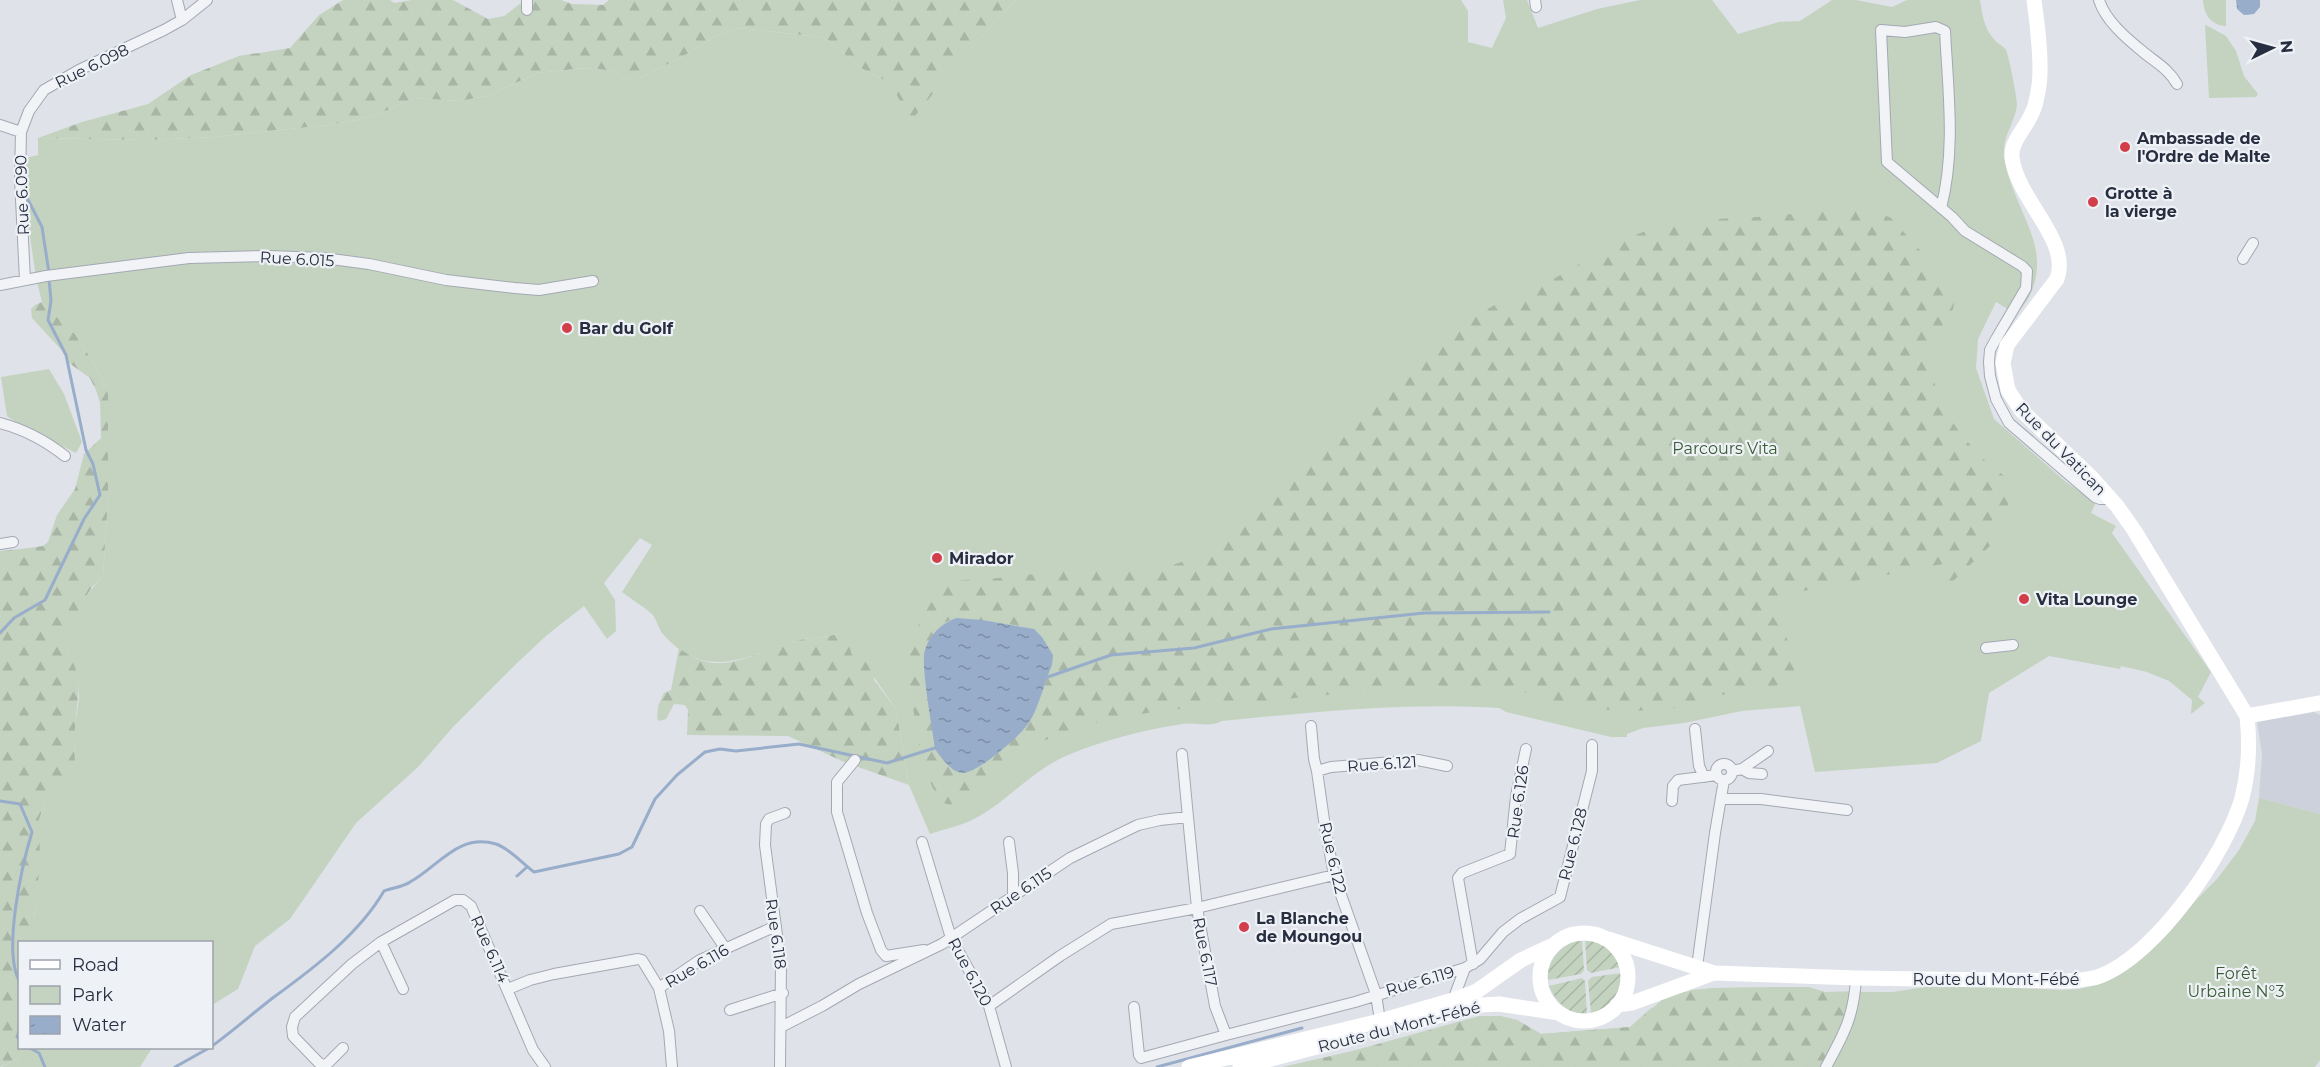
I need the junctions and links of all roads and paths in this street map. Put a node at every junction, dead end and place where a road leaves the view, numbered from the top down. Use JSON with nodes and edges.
{"nodes":[{"id":1,"x":177,"y":0,"type":"edge"},
{"id":2,"x":207,"y":0,"type":"edge"},
{"id":3,"x":2034,"y":0,"type":"edge"},
{"id":4,"x":2099,"y":0,"type":"edge"},
{"id":5,"x":182,"y":20,"type":"junction"},
{"id":6,"x":2176,"y":84,"type":"dead end"},
{"id":7,"x":0,"y":125,"type":"edge"},
{"id":8,"x":21,"y":132,"type":"junction"},
{"id":9,"x":1941,"y":208,"type":"junction"},
{"id":10,"x":2253,"y":243,"type":"dead end"},
{"id":11,"x":2243,"y":259,"type":"dead end"},
{"id":12,"x":25,"y":280,"type":"junction"},
{"id":13,"x":593,"y":281,"type":"dead end"},
{"id":14,"x":0,"y":285,"type":"edge"},
{"id":15,"x":0,"y":423,"type":"edge"},
{"id":16,"x":65,"y":456,"type":"dead end"},
{"id":17,"x":2110,"y":499,"type":"junction"},
{"id":18,"x":13,"y":543,"type":"dead end"},
{"id":19,"x":0,"y":544,"type":"edge"},
{"id":20,"x":2013,"y":645,"type":"dead end"},
{"id":21,"x":1986,"y":648,"type":"dead end"},
{"id":22,"x":2320,"y":703,"type":"edge"},
{"id":23,"x":2247,"y":716,"type":"junction"},
{"id":24,"x":1311,"y":726,"type":"dead end"},
{"id":25,"x":1695,"y":729,"type":"dead end"},
{"id":26,"x":1592,"y":745,"type":"dead end"},
{"id":27,"x":1526,"y":749,"type":"dead end"},
{"id":28,"x":1768,"y":751,"type":"dead end"},
{"id":29,"x":1182,"y":754,"type":"dead end"},
{"id":30,"x":855,"y":760,"type":"dead end"},
{"id":31,"x":1447,"y":766,"type":"dead end"},
{"id":32,"x":1737,"y":770,"type":"junction"},
{"id":33,"x":1317,"y":771,"type":"junction"},
{"id":34,"x":1762,"y":774,"type":"dead end"},
{"id":35,"x":1704,"y":777,"type":"junction"},
{"id":36,"x":1720,"y":777,"type":"junction"},
{"id":37,"x":1722,"y":799,"type":"junction"},
{"id":38,"x":1672,"y":801,"type":"dead end"},
{"id":39,"x":1847,"y":810,"type":"dead end"},
{"id":40,"x":785,"y":813,"type":"dead end"},
{"id":41,"x":1188,"y":817,"type":"junction"},
{"id":42,"x":922,"y":842,"type":"dead end"},
{"id":43,"x":1009,"y":842,"type":"dead end"},
{"id":44,"x":1334,"y":876,"type":"junction"},
{"id":45,"x":1013,"y":897,"type":"junction"},
{"id":46,"x":1197,"y":908,"type":"junction"},
{"id":47,"x":700,"y":911,"type":"dead end"},
{"id":48,"x":776,"y":926,"type":"junction"},
{"id":49,"x":951,"y":938,"type":"junction"},
{"id":50,"x":1605,"y":938,"type":"junction"},
{"id":51,"x":381,"y":942,"type":"junction"},
{"id":52,"x":1551,"y":946,"type":"junction"},
{"id":53,"x":725,"y":948,"type":"junction"},
{"id":54,"x":928,"y":949,"type":"junction"},
{"id":55,"x":1469,"y":966,"type":"junction"},
{"id":56,"x":1697,"y":968,"type":"junction"},
{"id":57,"x":1714,"y":973,"type":"junction"},
{"id":58,"x":1856,"y":978,"type":"junction"},
{"id":59,"x":659,"y":988,"type":"junction"},
{"id":60,"x":403,"y":989,"type":"dead end"},
{"id":61,"x":508,"y":989,"type":"junction"},
{"id":62,"x":783,"y":993,"type":"junction"},
{"id":63,"x":1376,"y":994,"type":"junction"},
{"id":64,"x":1453,"y":1000,"type":"junction"},
{"id":65,"x":1617,"y":1005,"type":"junction"},
{"id":66,"x":989,"y":1006,"type":"junction"},
{"id":67,"x":1134,"y":1007,"type":"dead end"},
{"id":68,"x":730,"y":1010,"type":"dead end"},
{"id":69,"x":1559,"y":1013,"type":"junction"},
{"id":70,"x":1380,"y":1021,"type":"junction"},
{"id":71,"x":781,"y":1027,"type":"junction"},
{"id":72,"x":1226,"y":1035,"type":"junction"},
{"id":73,"x":343,"y":1048,"type":"dead end"},
{"id":74,"x":544,"y":1067,"type":"edge"},
{"id":75,"x":672,"y":1067,"type":"edge"},
{"id":76,"x":780,"y":1067,"type":"edge"},
{"id":77,"x":1006,"y":1067,"type":"edge"},
{"id":78,"x":1189,"y":1067,"type":"edge"},
{"id":79,"x":1240,"y":1067,"type":"edge"},
{"id":80,"x":1826,"y":1067,"type":"edge"}],
"edges":[{"from":1,"to":5,"type":"street"},
{"from":2,"to":5,"type":"street","name":"Rue 6.098"},
{"from":3,"to":17,"type":"street","name":"Rue du Vatican"},
{"from":4,"to":6,"type":"street"},
{"from":5,"to":8,"type":"street","name":"Rue 6.098"},
{"from":7,"to":8,"type":"street","name":"Rue 6.090"},
{"from":8,"to":12,"type":"street","name":"Rue 6.090"},
{"from":9,"to":9,"type":"street"},
{"from":9,"to":17,"type":"street"},
{"from":10,"to":11,"type":"street"},
{"from":12,"to":13,"type":"street","name":"Rue 6.015"},
{"from":12,"to":14,"type":"street","name":"Rue 6.015"},
{"from":15,"to":16,"type":"street"},
{"from":17,"to":23,"type":"street","name":"Rue du Vatican"},
{"from":18,"to":19,"type":"street"},
{"from":20,"to":21,"type":"street"},
{"from":22,"to":23,"type":"street"},
{"from":23,"to":58,"type":"street","name":"Route du Mont-Fébé"},
{"from":24,"to":33,"type":"street","name":"Rue 6.122"},
{"from":25,"to":35,"type":"street"},
{"from":26,"to":55,"type":"street","name":"Rue 6.128"},
{"from":27,"to":55,"type":"street","name":"Rue 6.126"},
{"from":28,"to":32,"type":"street"},
{"from":29,"to":41,"type":"street"},
{"from":30,"to":54,"type":"street"},
{"from":31,"to":33,"type":"street","name":"Rue 6.121"},
{"from":32,"to":34,"type":"street"},
{"from":32,"to":36,"type":"street"},
{"from":33,"to":44,"type":"street","name":"Rue 6.122"},
{"from":35,"to":36,"type":"street"},
{"from":35,"to":38,"type":"street"},
{"from":36,"to":37,"type":"street"},
{"from":37,"to":39,"type":"street"},
{"from":37,"to":56,"type":"street"},
{"from":40,"to":48,"type":"street","name":"Rue 6.118"},
{"from":41,"to":45,"type":"street","name":"Rue 6.115"},
{"from":41,"to":46,"type":"street"},
{"from":42,"to":49,"type":"street","name":"Rue 6.120"},
{"from":43,"to":45,"type":"street"},
{"from":44,"to":46,"type":"street"},
{"from":44,"to":63,"type":"street","name":"Rue 6.122"},
{"from":45,"to":49,"type":"street","name":"Rue 6.115"},
{"from":46,"to":66,"type":"street","name":"Rue 6.117"},
{"from":46,"to":72,"type":"street","name":"Rue 6.117"},
{"from":47,"to":53,"type":"street"},
{"from":48,"to":53,"type":"street","name":"Rue 6.116"},
{"from":48,"to":62,"type":"street","name":"Rue 6.118"},
{"from":49,"to":54,"type":"street","name":"Rue 6.115"},
{"from":49,"to":66,"type":"street","name":"Rue 6.120"},
{"from":50,"to":52,"type":"street"},
{"from":50,"to":56,"type":"street"},
{"from":50,"to":65,"type":"street"},
{"from":51,"to":60,"type":"street"},
{"from":51,"to":61,"type":"street","name":"Rue 6.114"},
{"from":51,"to":73,"type":"street"},
{"from":52,"to":64,"type":"street","name":"Route du Mont-Fébé"},
{"from":52,"to":69,"type":"street"},
{"from":53,"to":59,"type":"street","name":"Rue 6.116"},
{"from":54,"to":71,"type":"street","name":"Rue 6.115"},
{"from":55,"to":63,"type":"street","name":"Rue 6.119"},
{"from":55,"to":64,"type":"street","name":"Rue 6.128"},
{"from":56,"to":57,"type":"street"},
{"from":57,"to":58,"type":"street","name":"Route du Mont-Fébé"},
{"from":57,"to":65,"type":"street","name":"Route du Mont-Fébé"},
{"from":58,"to":80,"type":"street"},
{"from":59,"to":61,"type":"street"},
{"from":59,"to":75,"type":"street","name":"Rue 6.116"},
{"from":61,"to":74,"type":"street","name":"Rue 6.114"},
{"from":62,"to":68,"type":"street"},
{"from":62,"to":71,"type":"street","name":"Rue 6.118"},
{"from":63,"to":70,"type":"street","name":"Rue 6.122"},
{"from":63,"to":72,"type":"street"},
{"from":64,"to":70,"type":"street","name":"Route du Mont-Fébé"},
{"from":65,"to":69,"type":"street"},
{"from":66,"to":77,"type":"street","name":"Rue 6.120"},
{"from":67,"to":72,"type":"street"},
{"from":69,"to":79,"type":"street","name":"Route du Mont-Fébé"},
{"from":70,"to":78,"type":"street","name":"Route du Mont-Fébé"},
{"from":71,"to":76,"type":"street","name":"Rue 6.118"}]}
